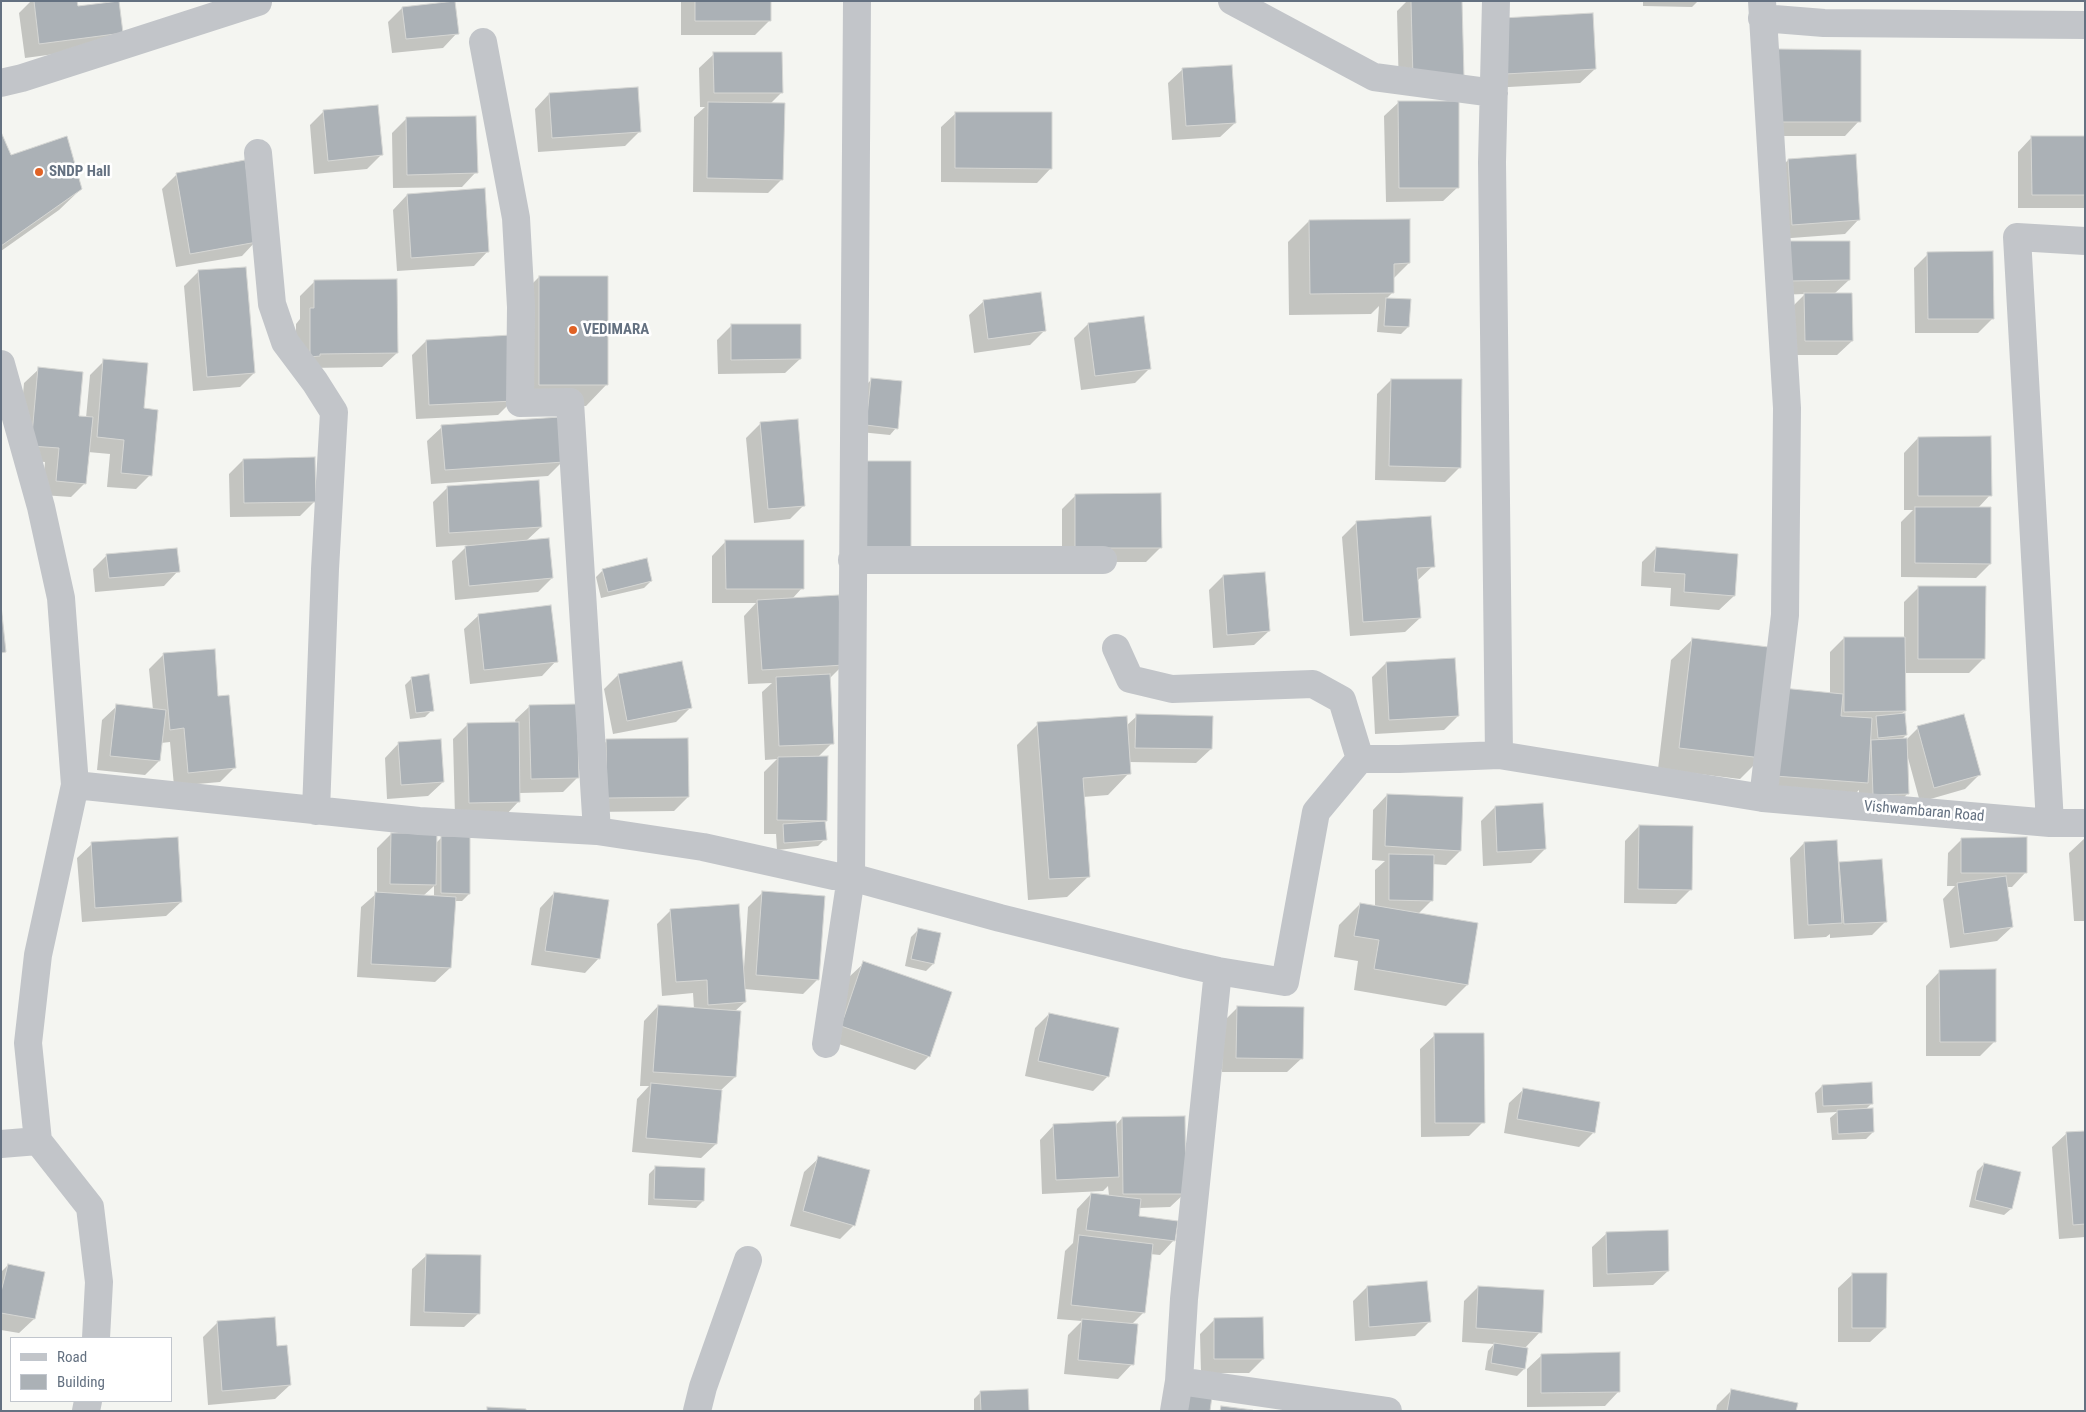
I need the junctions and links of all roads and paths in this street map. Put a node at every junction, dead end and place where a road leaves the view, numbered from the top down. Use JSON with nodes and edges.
{"nodes":[{"id":1,"x":856,"y":1,"type":"edge"},
{"id":2,"x":1232,"y":1,"type":"edge"},
{"id":3,"x":1496,"y":1,"type":"edge"},
{"id":4,"x":258,"y":2,"type":"edge"},
{"id":5,"x":1762,"y":10,"type":"edge"},
{"id":6,"x":2005,"y":13,"type":"edge"},
{"id":7,"x":2085,"y":26,"type":"edge"},
{"id":8,"x":483,"y":42,"type":"dead end"},
{"id":9,"x":1,"y":83,"type":"edge"},
{"id":10,"x":1494,"y":93,"type":"junction"},
{"id":11,"x":258,"y":153,"type":"dead end"},
{"id":12,"x":2085,"y":241,"type":"edge"},
{"id":13,"x":1,"y":364,"type":"edge"},
{"id":14,"x":852,"y":560,"type":"junction"},
{"id":15,"x":1103,"y":560,"type":"dead end"},
{"id":16,"x":1116,"y":648,"type":"dead end"},
{"id":17,"x":1499,"y":755,"type":"junction"},
{"id":18,"x":1360,"y":759,"type":"junction"},
{"id":19,"x":75,"y":785,"type":"junction"},
{"id":20,"x":1762,"y":798,"type":"junction"},
{"id":21,"x":316,"y":811,"type":"junction"},
{"id":22,"x":2050,"y":823,"type":"junction"},
{"id":23,"x":2085,"y":823,"type":"edge"},
{"id":24,"x":597,"y":831,"type":"junction"},
{"id":25,"x":850,"y":877,"type":"junction"},
{"id":26,"x":1218,"y":971,"type":"junction"},
{"id":27,"x":826,"y":1044,"type":"dead end"},
{"id":28,"x":38,"y":1142,"type":"junction"},
{"id":29,"x":1,"y":1144,"type":"edge"},
{"id":30,"x":748,"y":1260,"type":"dead end"},
{"id":31,"x":96,"y":1337,"type":"edge"},
{"id":32,"x":1179,"y":1381,"type":"junction"},
{"id":33,"x":698,"y":1411,"type":"edge"},
{"id":34,"x":1174,"y":1411,"type":"edge"},
{"id":35,"x":1388,"y":1411,"type":"edge"}],
"edges":[{"from":1,"to":14,"type":"street"},
{"from":2,"to":10,"type":"street"},
{"from":3,"to":10,"type":"street"},
{"from":4,"to":9,"type":"street"},
{"from":5,"to":6,"type":"street"},
{"from":5,"to":20,"type":"street"},
{"from":6,"to":7,"type":"street"},
{"from":8,"to":24,"type":"street"},
{"from":10,"to":17,"type":"street"},
{"from":11,"to":21,"type":"street"},
{"from":12,"to":22,"type":"street"},
{"from":13,"to":19,"type":"street"},
{"from":14,"to":15,"type":"street"},
{"from":14,"to":25,"type":"street"},
{"from":16,"to":18,"type":"street"},
{"from":17,"to":18,"type":"street","name":"Vishwambaran Road"},
{"from":17,"to":20,"type":"street","name":"Vishwambaran Road"},
{"from":18,"to":26,"type":"street"},
{"from":19,"to":21,"type":"street"},
{"from":19,"to":28,"type":"street"},
{"from":20,"to":22,"type":"street","name":"Vishwambaran Road"},
{"from":21,"to":24,"type":"street"},
{"from":22,"to":23,"type":"street","name":"Vishwambaran Road"},
{"from":24,"to":25,"type":"street"},
{"from":25,"to":26,"type":"street"},
{"from":25,"to":27,"type":"street"},
{"from":26,"to":32,"type":"street"},
{"from":28,"to":29,"type":"street"},
{"from":28,"to":31,"type":"street"},
{"from":30,"to":33,"type":"street"},
{"from":32,"to":34,"type":"street"},
{"from":32,"to":35,"type":"street"}]}
